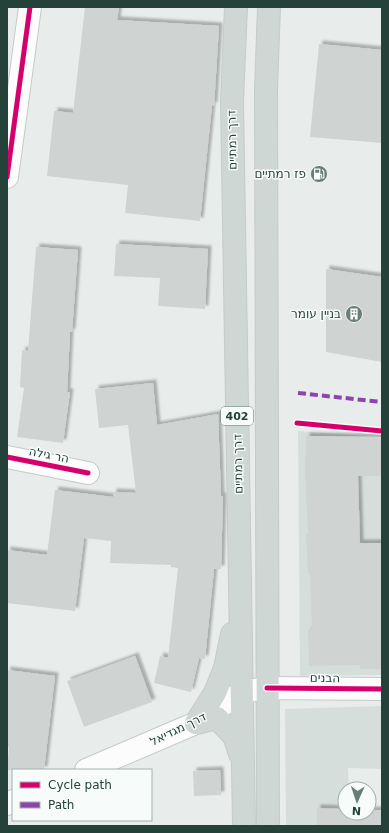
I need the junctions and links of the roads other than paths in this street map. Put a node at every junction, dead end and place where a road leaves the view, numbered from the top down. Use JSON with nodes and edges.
{"nodes":[{"id":1,"x":30,"y":7,"type":"edge"},
{"id":2,"x":236,"y":7,"type":"edge"},
{"id":3,"x":269,"y":7,"type":"edge"},
{"id":4,"x":7,"y":178,"type":"edge"},
{"id":5,"x":7,"y":457,"type":"edge"},
{"id":6,"x":88,"y":473,"type":"dead end"},
{"id":7,"x":240,"y":603,"type":"junction"},
{"id":8,"x":268,"y":688,"type":"junction"},
{"id":9,"x":382,"y":689,"type":"edge"},
{"id":10,"x":242,"y":692,"type":"junction"},
{"id":11,"x":196,"y":723,"type":"junction"},
{"id":12,"x":242,"y":762,"type":"junction"},
{"id":13,"x":88,"y":769,"type":"edge"},
{"id":14,"x":244,"y":826,"type":"edge"},
{"id":15,"x":268,"y":826,"type":"edge"}],
"edges":[{"from":1,"to":4,"type":"street"},
{"from":2,"to":7,"type":"main road","name":"דרך רמתיים","number":"402"},
{"from":3,"to":8,"type":"main road","number":"402"},
{"from":5,"to":6,"type":"street","name":"הר גילה"},
{"from":7,"to":10,"type":"main road","name":"דרך רמתיים","number":"402"},
{"from":7,"to":11,"type":"main road"},
{"from":8,"to":9,"type":"street","name":"הבנים"},
{"from":8,"to":10,"type":"street","name":"דרך מגדיאל"},
{"from":8,"to":15,"type":"main road","number":"402"},
{"from":10,"to":11,"type":"street","name":"דרך מגדיאל"},
{"from":10,"to":12,"type":"main road","name":"דרך רמתיים","number":"402"},
{"from":11,"to":12,"type":"main road"},
{"from":11,"to":13,"type":"street","name":"דרך מגדיאל"},
{"from":12,"to":14,"type":"main road","name":"דרך רמתיים","number":"402"}]}
